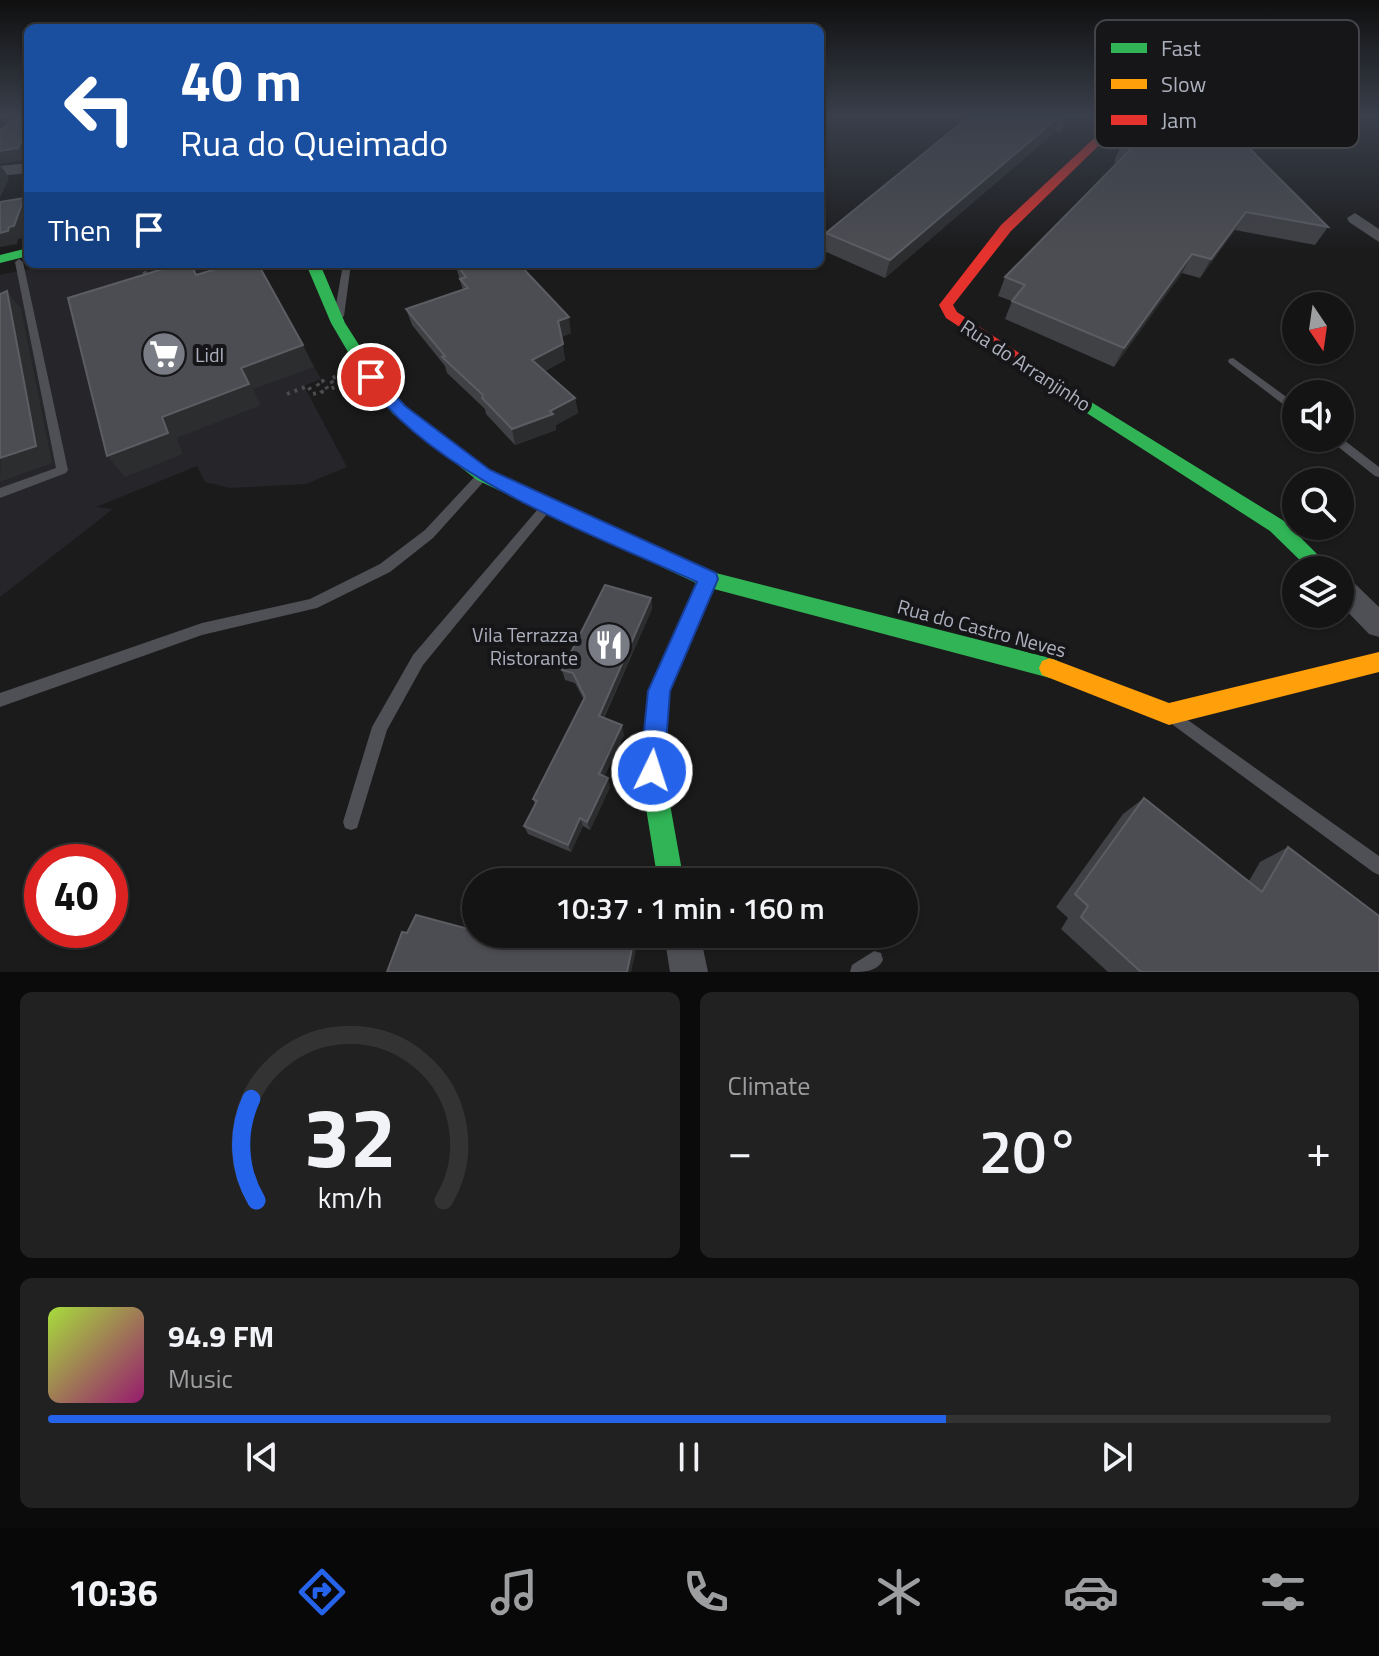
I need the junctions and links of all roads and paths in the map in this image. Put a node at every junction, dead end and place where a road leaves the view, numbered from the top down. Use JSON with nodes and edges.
{"nodes":[{"id":1,"x":1076,"y":160,"type":"edge"},
{"id":2,"x":24,"y":168,"type":"edge"},
{"id":3,"x":0,"y":171,"type":"edge"},
{"id":4,"x":1355,"y":218,"type":"dead end"},
{"id":5,"x":1379,"y":237,"type":"edge"},
{"id":6,"x":15,"y":260,"type":"edge"},
{"id":7,"x":143,"y":268,"type":"edge"},
{"id":8,"x":315,"y":268,"type":"edge"},
{"id":9,"x":346,"y":268,"type":"edge"},
{"id":10,"x":151,"y":287,"type":"edge"},
{"id":11,"x":338,"y":323,"type":"junction"},
{"id":12,"x":1233,"y":361,"type":"dead end"},
{"id":13,"x":342,"y":384,"type":"dead end"},
{"id":14,"x":287,"y":394,"type":"dead end"},
{"id":15,"x":1282,"y":399,"type":"edge"},
{"id":16,"x":1351,"y":452,"type":"edge"},
{"id":17,"x":1379,"y":473,"type":"edge"},
{"id":18,"x":483,"y":475,"type":"junction"},
{"id":19,"x":0,"y":493,"type":"edge"},
{"id":20,"x":548,"y":505,"type":"junction"},
{"id":21,"x":1308,"y":556,"type":"edge"},
{"id":22,"x":708,"y":579,"type":"junction"},
{"id":23,"x":1354,"y":600,"type":"edge"},
{"id":24,"x":1379,"y":625,"type":"edge"},
{"id":25,"x":1379,"y":662,"type":"edge"},
{"id":26,"x":0,"y":700,"type":"edge"},
{"id":27,"x":1169,"y":714,"type":"junction"},
{"id":28,"x":351,"y":822,"type":"dead end"},
{"id":29,"x":1379,"y":866,"type":"edge"},
{"id":30,"x":669,"y":868,"type":"edge"},
{"id":31,"x":685,"y":948,"type":"edge"},
{"id":32,"x":689,"y":972,"type":"edge"}],
"edges":[{"from":1,"to":21,"type":"street","name":"Rua do Arranjinho"},
{"from":2,"to":3,"type":"street"},
{"from":4,"to":5,"type":"street"},
{"from":6,"to":19,"type":"lane"},
{"from":7,"to":10,"type":"path"},
{"from":8,"to":11,"type":"street","name":"Rua do Castro Neves"},
{"from":9,"to":11,"type":"lane"},
{"from":11,"to":18,"type":"street","name":"Rua do Castro Neves"},
{"from":12,"to":15,"type":"lane"},
{"from":13,"to":14,"type":"path"},
{"from":16,"to":17,"type":"lane"},
{"from":18,"to":20,"type":"street","name":"Rua do Castro Neves"},
{"from":18,"to":26,"type":"lane"},
{"from":20,"to":22,"type":"street","name":"Rua do Castro Neves"},
{"from":20,"to":28,"type":"lane"},
{"from":22,"to":27,"type":"street","name":"Rua do Castro Neves"},
{"from":22,"to":30,"type":"street"},
{"from":23,"to":24,"type":"street"},
{"from":25,"to":27,"type":"street"},
{"from":27,"to":29,"type":"lane"},
{"from":31,"to":32,"type":"street"}]}
